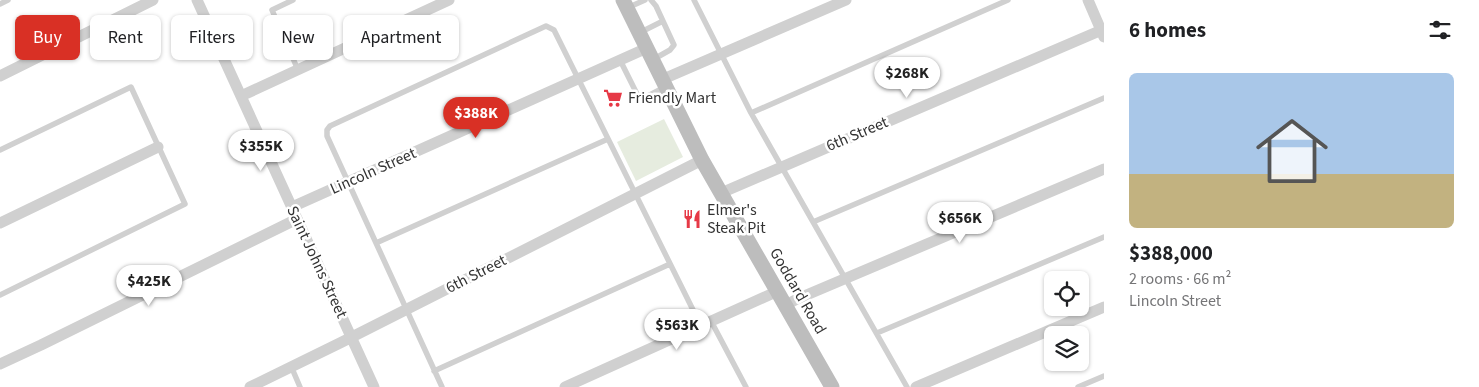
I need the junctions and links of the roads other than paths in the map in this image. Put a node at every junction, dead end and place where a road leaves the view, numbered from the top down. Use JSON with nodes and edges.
{"nodes":[{"id":1,"x":8,"y":0,"type":"edge"},
{"id":2,"x":153,"y":0,"type":"edge"},
{"id":3,"x":197,"y":0,"type":"edge"},
{"id":4,"x":294,"y":0,"type":"edge"},
{"id":5,"x":449,"y":0,"type":"edge"},
{"id":6,"x":645,"y":0,"type":"edge"},
{"id":7,"x":651,"y":0,"type":"edge"},
{"id":8,"x":694,"y":0,"type":"edge"},
{"id":9,"x":846,"y":0,"type":"edge"},
{"id":10,"x":1008,"y":0,"type":"edge"},
{"id":11,"x":1088,"y":0,"type":"edge"},
{"id":12,"x":0,"y":4,"type":"edge"},
{"id":13,"x":625,"y":4,"type":"edge"},
{"id":14,"x":663,"y":21,"type":"junction"},
{"id":15,"x":1103,"y":32,"type":"edge"},
{"id":16,"x":639,"y":33,"type":"junction"},
{"id":17,"x":649,"y":54,"type":"junction"},
{"id":18,"x":721,"y":54,"type":"junction"},
{"id":19,"x":620,"y":60,"type":"junction"},
{"id":20,"x":298,"y":70,"type":"junction"},
{"id":21,"x":0,"y":76,"type":"edge"},
{"id":22,"x":578,"y":79,"type":"junction"},
{"id":23,"x":663,"y":84,"type":"junction"},
{"id":24,"x":241,"y":96,"type":"junction"},
{"id":25,"x":1104,"y":98,"type":"edge"},
{"id":26,"x":751,"y":113,"type":"junction"},
{"id":27,"x":608,"y":139,"type":"junction"},
{"id":28,"x":158,"y":147,"type":"junction"},
{"id":29,"x":0,"y":150,"type":"edge"},
{"id":30,"x":702,"y":160,"type":"junction"},
{"id":31,"x":781,"y":167,"type":"junction"},
{"id":32,"x":1104,"y":169,"type":"edge"},
{"id":33,"x":348,"y":182,"type":"junction"},
{"id":34,"x":721,"y":193,"type":"junction"},
{"id":35,"x":635,"y":194,"type":"junction"},
{"id":36,"x":292,"y":208,"type":"junction"},
{"id":37,"x":297,"y":219,"type":"junction"},
{"id":38,"x":813,"y":222,"type":"junction"},
{"id":39,"x":0,"y":223,"type":"edge"},
{"id":40,"x":1104,"y":237,"type":"edge"},
{"id":41,"x":376,"y":243,"type":"junction"},
{"id":42,"x":670,"y":264,"type":"junction"},
{"id":43,"x":845,"y":278,"type":"junction"},
{"id":44,"x":778,"y":291,"type":"junction"},
{"id":45,"x":0,"y":295,"type":"edge"},
{"id":46,"x":786,"y":305,"type":"junction"},
{"id":47,"x":1104,"y":307,"type":"edge"},
{"id":48,"x":406,"y":309,"type":"junction"},
{"id":49,"x":706,"y":324,"type":"junction"},
{"id":50,"x":877,"y":333,"type":"junction"},
{"id":51,"x":351,"y":337,"type":"junction"},
{"id":52,"x":0,"y":364,"type":"edge"},
{"id":53,"x":291,"y":366,"type":"junction"},
{"id":54,"x":434,"y":370,"type":"junction"},
{"id":55,"x":1104,"y":376,"type":"edge"},
{"id":56,"x":250,"y":387,"type":"edge"},
{"id":57,"x":300,"y":387,"type":"edge"},
{"id":58,"x":374,"y":387,"type":"edge"},
{"id":59,"x":442,"y":387,"type":"edge"},
{"id":60,"x":565,"y":387,"type":"edge"},
{"id":61,"x":746,"y":387,"type":"edge"},
{"id":62,"x":832,"y":387,"type":"edge"},
{"id":63,"x":907,"y":387,"type":"edge"},
{"id":64,"x":916,"y":387,"type":"edge"},
{"id":65,"x":1078,"y":387,"type":"edge"}],
"edges":[{"from":1,"to":12,"type":"lane"},
{"from":2,"to":21,"type":"street"},
{"from":3,"to":24,"type":"street","name":"Saint Johns Street"},
{"from":4,"to":20,"type":"lane"},
{"from":5,"to":20,"type":"street"},
{"from":6,"to":13,"type":"lane"},
{"from":7,"to":14,"type":"lane"},
{"from":8,"to":18,"type":"lane"},
{"from":9,"to":18,"type":"street"},
{"from":10,"to":26,"type":"lane"},
{"from":11,"to":15,"type":"street"},
{"from":13,"to":16,"type":"street","name":"Goddard Road"},
{"from":14,"to":16,"type":"lane"},
{"from":14,"to":17,"type":"lane"},
{"from":15,"to":31,"type":"street","name":"6th Street"},
{"from":16,"to":17,"type":"street","name":"Goddard Road"},
{"from":17,"to":19,"type":"street","name":"Lincoln Street"},
{"from":17,"to":23,"type":"street","name":"Goddard Road"},
{"from":18,"to":23,"type":"street"},
{"from":18,"to":26,"type":"lane"},
{"from":19,"to":22,"type":"street","name":"Lincoln Street"},
{"from":19,"to":23,"type":"lane"},
{"from":20,"to":24,"type":"street"},
{"from":22,"to":27,"type":"lane"},
{"from":22,"to":33,"type":"street","name":"Lincoln Street"},
{"from":22,"to":33,"type":"lane"},
{"from":23,"to":30,"type":"street","name":"Goddard Road"},
{"from":24,"to":36,"type":"street","name":"Saint Johns Street"},
{"from":25,"to":38,"type":"lane"},
{"from":26,"to":31,"type":"lane"},
{"from":27,"to":35,"type":"lane"},
{"from":27,"to":41,"type":"lane"},
{"from":28,"to":29,"type":"lane"},
{"from":28,"to":39,"type":"street"},
{"from":28,"to":45,"type":"lane"},
{"from":30,"to":34,"type":"street","name":"Goddard Road"},
{"from":30,"to":35,"type":"street","name":"6th Street"},
{"from":31,"to":34,"type":"street","name":"6th Street"},
{"from":31,"to":38,"type":"lane"},
{"from":32,"to":43,"type":"street"},
{"from":33,"to":36,"type":"street","name":"Lincoln Street"},
{"from":33,"to":41,"type":"lane"},
{"from":34,"to":44,"type":"street","name":"Goddard Road"},
{"from":35,"to":42,"type":"lane"},
{"from":35,"to":48,"type":"street","name":"6th Street"},
{"from":36,"to":37,"type":"street","name":"Saint Johns Street"},
{"from":37,"to":51,"type":"street","name":"Saint Johns Street"},
{"from":37,"to":52,"type":"street"},
{"from":38,"to":43,"type":"lane"},
{"from":40,"to":50,"type":"lane"},
{"from":41,"to":48,"type":"lane"},
{"from":42,"to":49,"type":"lane"},
{"from":42,"to":54,"type":"lane"},
{"from":43,"to":46,"type":"street"},
{"from":43,"to":50,"type":"lane"},
{"from":44,"to":46,"type":"street","name":"Goddard Road"},
{"from":44,"to":49,"type":"street"},
{"from":46,"to":62,"type":"street","name":"Goddard Road"},
{"from":47,"to":64,"type":"street"},
{"from":48,"to":51,"type":"street","name":"6th Street"},
{"from":48,"to":54,"type":"lane"},
{"from":49,"to":60,"type":"street"},
{"from":49,"to":61,"type":"lane"},
{"from":50,"to":63,"type":"lane"},
{"from":51,"to":53,"type":"street","name":"6th Street"},
{"from":51,"to":58,"type":"street","name":"Saint Johns Street"},
{"from":53,"to":56,"type":"street","name":"6th Street"},
{"from":53,"to":57,"type":"lane"},
{"from":54,"to":59,"type":"lane"},
{"from":55,"to":65,"type":"lane"}]}
